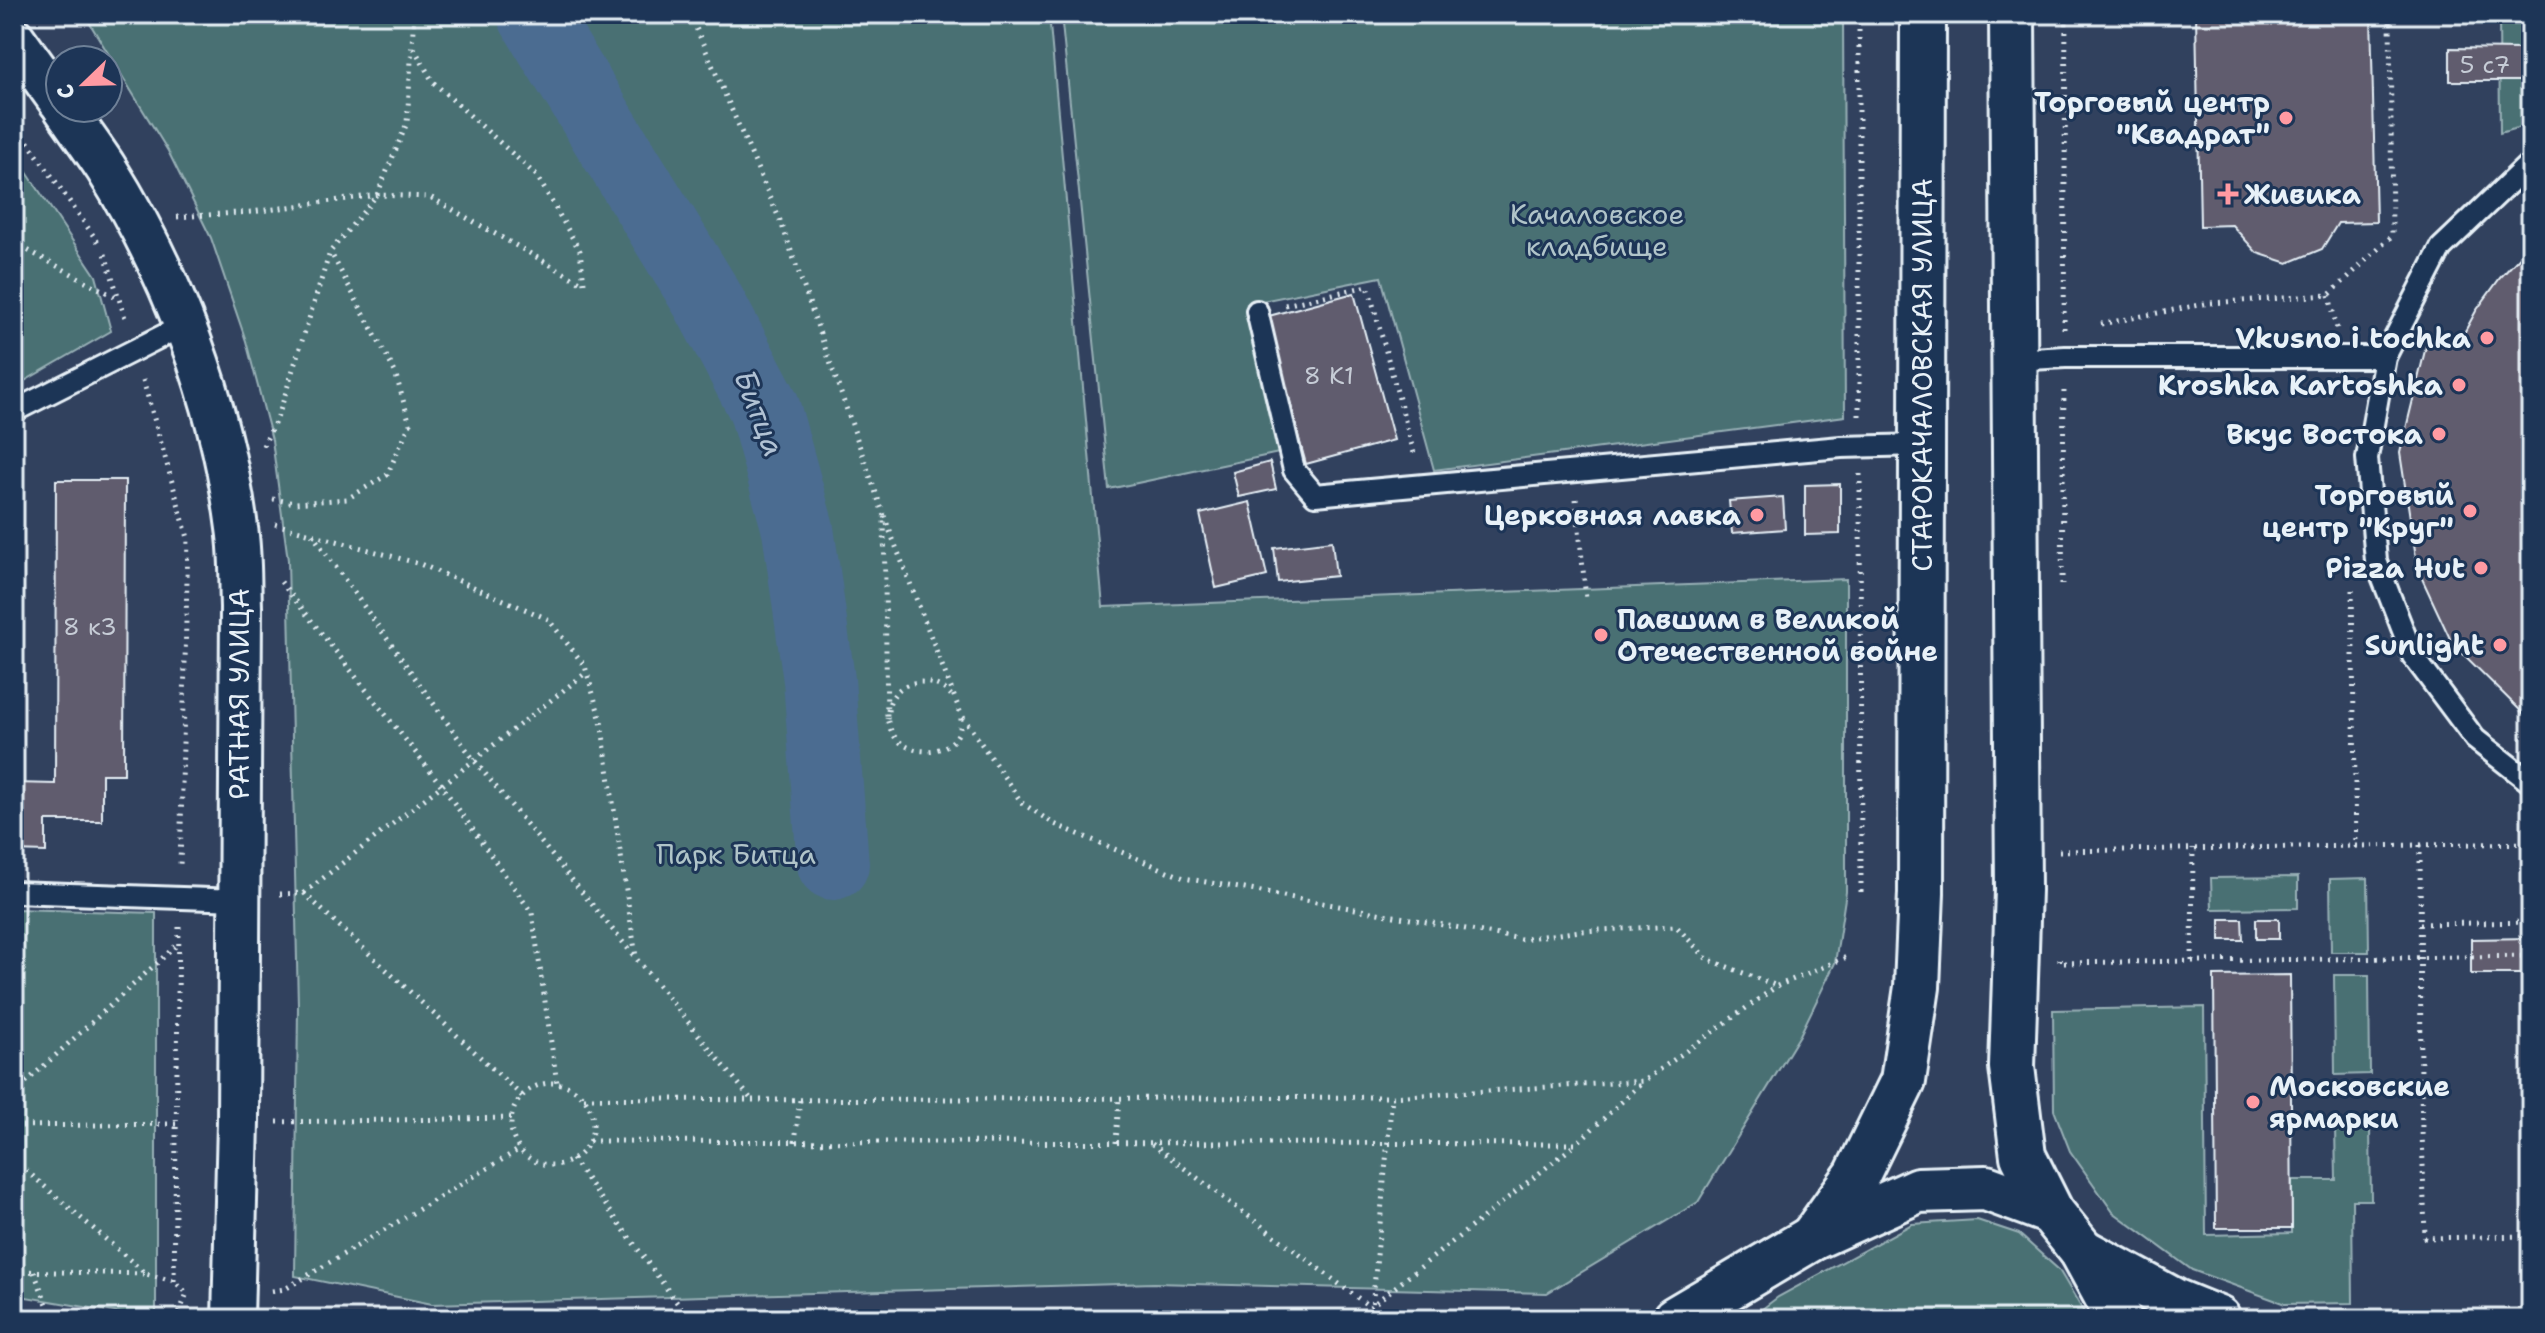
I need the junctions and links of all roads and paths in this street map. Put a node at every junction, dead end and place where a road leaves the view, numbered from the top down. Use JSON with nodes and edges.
{"nodes":[{"id":1,"x":414,"y":14,"type":"edge"},
{"id":2,"x":690,"y":14,"type":"edge"},
{"id":3,"x":1923,"y":14,"type":"edge"},
{"id":4,"x":2012,"y":14,"type":"edge"},
{"id":5,"x":2066,"y":14,"type":"edge"},
{"id":6,"x":2390,"y":14,"type":"edge"},
{"id":7,"x":14,"y":38,"type":"edge"},
{"id":8,"x":413,"y":47,"type":"junction"},
{"id":9,"x":44,"y":80,"type":"edge"},
{"id":10,"x":14,"y":122,"type":"edge"},
{"id":11,"x":75,"y":124,"type":"edge"},
{"id":12,"x":2531,"y":162,"type":"edge"},
{"id":13,"x":377,"y":195,"type":"junction"},
{"id":14,"x":170,"y":218,"type":"dead end"},
{"id":15,"x":14,"y":243,"type":"edge"},
{"id":16,"x":330,"y":252,"type":"junction"},
{"id":17,"x":2329,"y":295,"type":"junction"},
{"id":18,"x":119,"y":299,"type":"junction"},
{"id":19,"x":1257,"y":311,"type":"joint"},
{"id":20,"x":184,"y":325,"type":"junction"},
{"id":21,"x":2094,"y":325,"type":"dead end"},
{"id":22,"x":2079,"y":328,"type":"dead end"},
{"id":23,"x":134,"y":350,"type":"junction"},
{"id":24,"x":2065,"y":357,"type":"junction"},
{"id":25,"x":2344,"y":357,"type":"junction"},
{"id":26,"x":2385,"y":357,"type":"junction"},
{"id":27,"x":2014,"y":360,"type":"junction"},
{"id":28,"x":14,"y":411,"type":"edge"},
{"id":29,"x":279,"y":414,"type":"dead end"},
{"id":30,"x":1922,"y":445,"type":"junction"},
{"id":31,"x":1574,"y":470,"type":"junction"},
{"id":32,"x":1422,"y":485,"type":"junction"},
{"id":33,"x":269,"y":498,"type":"dead end"},
{"id":34,"x":884,"y":516,"type":"junction"},
{"id":35,"x":273,"y":524,"type":"dead end"},
{"id":36,"x":312,"y":534,"type":"junction"},
{"id":37,"x":2352,"y":579,"type":"dead end"},
{"id":38,"x":280,"y":581,"type":"dead end"},
{"id":39,"x":2062,"y":596,"type":"dead end"},
{"id":40,"x":1586,"y":599,"type":"dead end"},
{"id":41,"x":587,"y":672,"type":"junction"},
{"id":42,"x":961,"y":714,"type":"junction"},
{"id":43,"x":887,"y":719,"type":"junction"},
{"id":44,"x":474,"y":760,"type":"junction"},
{"id":45,"x":2531,"y":783,"type":"edge"},
{"id":46,"x":442,"y":786,"type":"junction"},
{"id":47,"x":2059,"y":835,"type":"dead end"},
{"id":48,"x":2531,"y":843,"type":"edge"},
{"id":49,"x":2420,"y":845,"type":"junction"},
{"id":50,"x":2356,"y":846,"type":"junction"},
{"id":51,"x":2193,"y":848,"type":"junction"},
{"id":52,"x":2059,"y":851,"type":"junction"},
{"id":53,"x":2059,"y":864,"type":"dead end"},
{"id":54,"x":14,"y":892,"type":"edge"},
{"id":55,"x":304,"y":893,"type":"junction"},
{"id":56,"x":252,"y":897,"type":"junction"},
{"id":57,"x":180,"y":898,"type":"junction"},
{"id":58,"x":2531,"y":922,"type":"edge"},
{"id":59,"x":2420,"y":924,"type":"junction"},
{"id":60,"x":179,"y":942,"type":"junction"},
{"id":61,"x":2060,"y":948,"type":"dead end"},
{"id":62,"x":2531,"y":956,"type":"edge"},
{"id":63,"x":1847,"y":957,"type":"dead end"},
{"id":64,"x":636,"y":958,"type":"junction"},
{"id":65,"x":2420,"y":958,"type":"junction"},
{"id":66,"x":2192,"y":961,"type":"junction"},
{"id":67,"x":1777,"y":986,"type":"junction"},
{"id":68,"x":1644,"y":1081,"type":"junction"},
{"id":69,"x":557,"y":1083,"type":"junction"},
{"id":70,"x":14,"y":1093,"type":"edge"},
{"id":71,"x":522,"y":1096,"type":"junction"},
{"id":72,"x":1392,"y":1097,"type":"junction"},
{"id":73,"x":584,"y":1098,"type":"junction"},
{"id":74,"x":1119,"y":1098,"type":"junction"},
{"id":75,"x":752,"y":1100,"type":"junction"},
{"id":76,"x":800,"y":1100,"type":"junction"},
{"id":77,"x":512,"y":1118,"type":"junction"},
{"id":78,"x":270,"y":1122,"type":"dead end"},
{"id":79,"x":176,"y":1124,"type":"junction"},
{"id":80,"x":14,"y":1126,"type":"edge"},
{"id":81,"x":589,"y":1141,"type":"junction"},
{"id":82,"x":795,"y":1142,"type":"junction"},
{"id":83,"x":1116,"y":1143,"type":"junction"},
{"id":84,"x":1390,"y":1143,"type":"junction"},
{"id":85,"x":1152,"y":1144,"type":"junction"},
{"id":86,"x":1576,"y":1144,"type":"junction"},
{"id":87,"x":520,"y":1149,"type":"junction"},
{"id":88,"x":572,"y":1159,"type":"junction"},
{"id":89,"x":14,"y":1160,"type":"edge"},
{"id":90,"x":2051,"y":1212,"type":"junction"},
{"id":91,"x":2531,"y":1236,"type":"edge"},
{"id":92,"x":1812,"y":1238,"type":"junction"},
{"id":93,"x":2082,"y":1251,"type":"junction"},
{"id":94,"x":14,"y":1271,"type":"edge"},
{"id":95,"x":34,"y":1272,"type":"junction"},
{"id":96,"x":146,"y":1274,"type":"junction"},
{"id":97,"x":174,"y":1281,"type":"junction"},
{"id":98,"x":285,"y":1289,"type":"dead end"},
{"id":99,"x":1370,"y":1307,"type":"junction"},
{"id":100,"x":53,"y":1319,"type":"edge"},
{"id":101,"x":177,"y":1319,"type":"edge"},
{"id":102,"x":233,"y":1319,"type":"edge"},
{"id":103,"x":689,"y":1319,"type":"edge"},
{"id":104,"x":1371,"y":1319,"type":"edge"},
{"id":105,"x":1675,"y":1319,"type":"edge"},
{"id":106,"x":2119,"y":1319,"type":"edge"},
{"id":107,"x":2218,"y":1319,"type":"edge"}],
"edges":[{"from":1,"to":8,"type":"path"},
{"from":2,"to":34,"type":"path"},
{"from":3,"to":30,"type":"street","name":"СТАРОКАЧАЛОВСКАЯ УЛИЦА"},
{"from":4,"to":27,"type":"street"},
{"from":5,"to":22,"type":"path"},
{"from":6,"to":17,"type":"path"},
{"from":7,"to":9,"type":"street"},
{"from":8,"to":13,"type":"path"},
{"from":8,"to":13,"type":"path"},
{"from":10,"to":18,"type":"path"},
{"from":11,"to":20,"type":"street","name":"РАТНАЯ УЛИЦА"},
{"from":12,"to":26,"type":"lane"},
{"from":13,"to":14,"type":"path"},
{"from":13,"to":16,"type":"path"},
{"from":15,"to":18,"type":"path"},
{"from":16,"to":29,"type":"path"},
{"from":16,"to":33,"type":"path"},
{"from":17,"to":21,"type":"path"},
{"from":17,"to":25,"type":"path"},
{"from":18,"to":23,"type":"path"},
{"from":19,"to":32,"type":"lane"},
{"from":19,"to":32,"type":"path"},
{"from":20,"to":23,"type":"lane"},
{"from":20,"to":56,"type":"street","name":"РАТНАЯ УЛИЦА"},
{"from":23,"to":28,"type":"lane"},
{"from":23,"to":57,"type":"path"},
{"from":24,"to":25,"type":"lane"},
{"from":24,"to":27,"type":"lane"},
{"from":24,"to":39,"type":"path"},
{"from":25,"to":26,"type":"lane"},
{"from":26,"to":45,"type":"lane"},
{"from":27,"to":90,"type":"street"},
{"from":30,"to":31,"type":"lane"},
{"from":30,"to":92,"type":"street","name":"СТАРОКАЧАЛОВСКАЯ УЛИЦА"},
{"from":31,"to":32,"type":"lane"},
{"from":31,"to":40,"type":"path"},
{"from":34,"to":42,"type":"path"},
{"from":34,"to":43,"type":"path"},
{"from":35,"to":36,"type":"path"},
{"from":36,"to":41,"type":"path"},
{"from":36,"to":44,"type":"path"},
{"from":37,"to":50,"type":"path"},
{"from":38,"to":46,"type":"path"},
{"from":41,"to":44,"type":"path"},
{"from":41,"to":64,"type":"path"},
{"from":42,"to":43,"type":"path"},
{"from":42,"to":43,"type":"path"},
{"from":42,"to":67,"type":"path"},
{"from":44,"to":46,"type":"path"},
{"from":44,"to":64,"type":"path"},
{"from":46,"to":55,"type":"path"},
{"from":46,"to":69,"type":"path"},
{"from":47,"to":52,"type":"path"},
{"from":48,"to":49,"type":"path"},
{"from":49,"to":50,"type":"path"},
{"from":49,"to":59,"type":"path"},
{"from":50,"to":51,"type":"path"},
{"from":51,"to":52,"type":"path"},
{"from":51,"to":66,"type":"path"},
{"from":52,"to":53,"type":"path"},
{"from":54,"to":57,"type":"lane"},
{"from":55,"to":56,"type":"path"},
{"from":55,"to":71,"type":"path"},
{"from":56,"to":57,"type":"lane"},
{"from":56,"to":102,"type":"street","name":"РАТНАЯ УЛИЦА"},
{"from":57,"to":60,"type":"path"},
{"from":58,"to":59,"type":"path"},
{"from":59,"to":65,"type":"path"},
{"from":60,"to":70,"type":"path"},
{"from":60,"to":79,"type":"path"},
{"from":61,"to":66,"type":"path"},
{"from":62,"to":65,"type":"path"},
{"from":63,"to":67,"type":"path"},
{"from":64,"to":75,"type":"path"},
{"from":65,"to":66,"type":"path"},
{"from":65,"to":91,"type":"path"},
{"from":67,"to":68,"type":"path"},
{"from":68,"to":72,"type":"path"},
{"from":68,"to":86,"type":"path"},
{"from":69,"to":71,"type":"path"},
{"from":69,"to":73,"type":"path"},
{"from":71,"to":77,"type":"path"},
{"from":72,"to":74,"type":"path"},
{"from":72,"to":84,"type":"path"},
{"from":73,"to":75,"type":"path"},
{"from":73,"to":81,"type":"path"},
{"from":74,"to":76,"type":"path"},
{"from":74,"to":83,"type":"path"},
{"from":75,"to":76,"type":"path"},
{"from":76,"to":82,"type":"path"},
{"from":77,"to":78,"type":"path"},
{"from":77,"to":87,"type":"path"},
{"from":79,"to":80,"type":"path"},
{"from":79,"to":97,"type":"path"},
{"from":81,"to":82,"type":"path"},
{"from":81,"to":88,"type":"path"},
{"from":82,"to":83,"type":"path"},
{"from":83,"to":85,"type":"path"},
{"from":84,"to":85,"type":"path"},
{"from":84,"to":86,"type":"path"},
{"from":84,"to":99,"type":"path"},
{"from":85,"to":99,"type":"path"},
{"from":86,"to":99,"type":"path"},
{"from":87,"to":88,"type":"path"},
{"from":87,"to":98,"type":"path"},
{"from":88,"to":103,"type":"path"},
{"from":89,"to":96,"type":"path"},
{"from":90,"to":92,"type":"street"},
{"from":90,"to":93,"type":"street"},
{"from":92,"to":105,"type":"street"},
{"from":93,"to":106,"type":"street"},
{"from":93,"to":107,"type":"street"},
{"from":94,"to":95,"type":"path"},
{"from":95,"to":96,"type":"path"},
{"from":95,"to":100,"type":"path"},
{"from":96,"to":97,"type":"path"},
{"from":97,"to":101,"type":"path"},
{"from":99,"to":104,"type":"path"}]}
